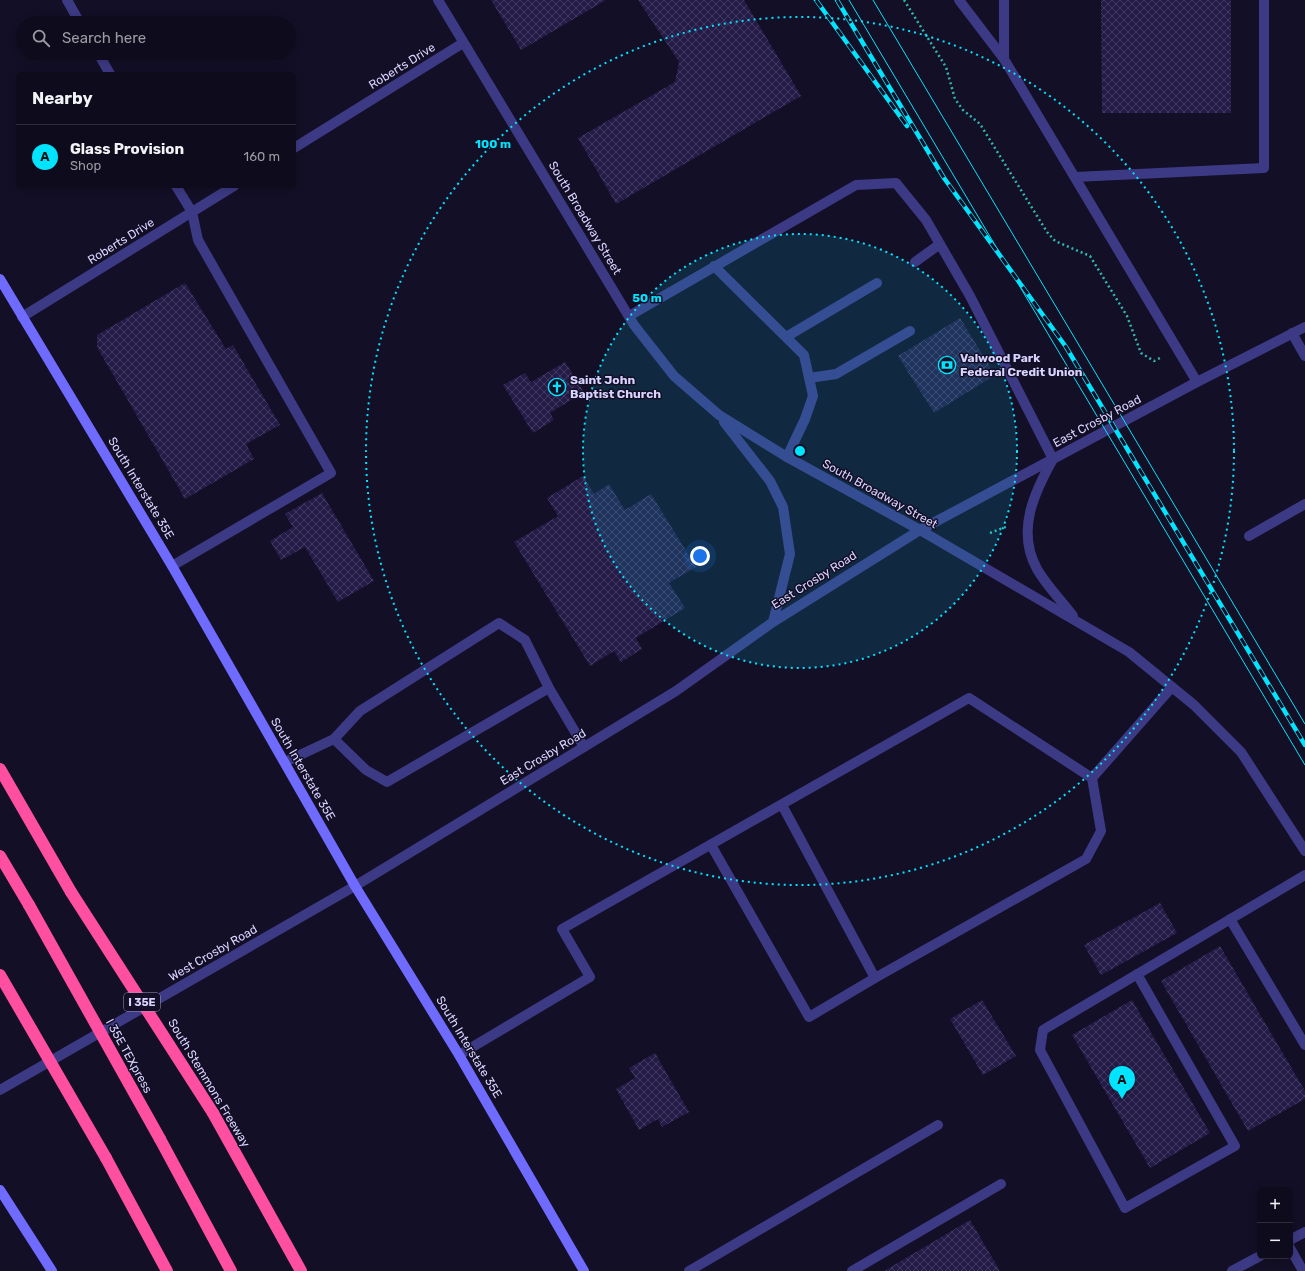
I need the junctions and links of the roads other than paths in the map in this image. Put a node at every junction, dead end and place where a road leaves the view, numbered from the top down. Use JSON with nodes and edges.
{"nodes":[{"id":1,"x":67,"y":0,"type":"edge"},
{"id":2,"x":438,"y":0,"type":"edge"},
{"id":3,"x":958,"y":0,"type":"edge"},
{"id":4,"x":1004,"y":0,"type":"edge"},
{"id":5,"x":1264,"y":0,"type":"edge"},
{"id":6,"x":76,"y":16,"type":"edge"},
{"id":7,"x":463,"y":43,"type":"junction"},
{"id":8,"x":102,"y":60,"type":"edge"},
{"id":9,"x":1004,"y":60,"type":"junction"},
{"id":10,"x":109,"y":72,"type":"edge"},
{"id":11,"x":296,"y":147,"type":"edge"},
{"id":12,"x":1075,"y":176,"type":"junction"},
{"id":13,"x":177,"y":188,"type":"edge"},
{"id":14,"x":231,"y":188,"type":"edge"},
{"id":15,"x":192,"y":212,"type":"junction"},
{"id":16,"x":940,"y":244,"type":"junction"},
{"id":17,"x":914,"y":262,"type":"dead end"},
{"id":18,"x":714,"y":266,"type":"junction"},
{"id":19,"x":0,"y":279,"type":"edge"},
{"id":20,"x":877,"y":282,"type":"dead end"},
{"id":21,"x":629,"y":316,"type":"junction"},
{"id":22,"x":22,"y":317,"type":"junction"},
{"id":23,"x":1305,"y":327,"type":"edge"},
{"id":24,"x":910,"y":331,"type":"dead end"},
{"id":25,"x":1292,"y":333,"type":"junction"},
{"id":26,"x":786,"y":337,"type":"junction"},
{"id":27,"x":1305,"y":356,"type":"edge"},
{"id":28,"x":809,"y":378,"type":"junction"},
{"id":29,"x":1197,"y":382,"type":"junction"},
{"id":30,"x":719,"y":416,"type":"junction"},
{"id":31,"x":787,"y":457,"type":"junction"},
{"id":32,"x":1053,"y":459,"type":"junction"},
{"id":33,"x":1305,"y":504,"type":"edge"},
{"id":34,"x":920,"y":530,"type":"junction"},
{"id":35,"x":1249,"y":536,"type":"dead end"},
{"id":36,"x":172,"y":566,"type":"junction"},
{"id":37,"x":1075,"y":619,"type":"junction"},
{"id":38,"x":773,"y":622,"type":"junction"},
{"id":39,"x":1172,"y":687,"type":"junction"},
{"id":40,"x":549,"y":688,"type":"junction"},
{"id":41,"x":334,"y":739,"type":"junction"},
{"id":42,"x":584,"y":747,"type":"junction"},
{"id":43,"x":284,"y":762,"type":"junction"},
{"id":44,"x":0,"y":769,"type":"edge"},
{"id":45,"x":1092,"y":778,"type":"junction"},
{"id":46,"x":782,"y":805,"type":"junction"},
{"id":47,"x":711,"y":845,"type":"junction"},
{"id":48,"x":1305,"y":851,"type":"edge"},
{"id":49,"x":0,"y":856,"type":"edge"},
{"id":50,"x":1305,"y":875,"type":"edge"},
{"id":51,"x":355,"y":886,"type":"junction"},
{"id":52,"x":1230,"y":919,"type":"junction"},
{"id":53,"x":1137,"y":974,"type":"junction"},
{"id":54,"x":0,"y":975,"type":"edge"},
{"id":55,"x":875,"y":978,"type":"junction"},
{"id":56,"x":1305,"y":1045,"type":"edge"},
{"id":57,"x":459,"y":1055,"type":"junction"},
{"id":58,"x":0,"y":1090,"type":"edge"},
{"id":59,"x":938,"y":1125,"type":"dead end"},
{"id":60,"x":1001,"y":1184,"type":"dead end"},
{"id":61,"x":0,"y":1190,"type":"edge"},
{"id":62,"x":1305,"y":1232,"type":"edge"},
{"id":63,"x":1293,"y":1238,"type":"edge"},
{"id":64,"x":1293,"y":1253,"type":"edge"},
{"id":65,"x":1257,"y":1258,"type":"edge"},
{"id":66,"x":52,"y":1271,"type":"edge"},
{"id":67,"x":167,"y":1271,"type":"edge"},
{"id":68,"x":230,"y":1271,"type":"edge"},
{"id":69,"x":300,"y":1271,"type":"edge"},
{"id":70,"x":584,"y":1271,"type":"edge"},
{"id":71,"x":689,"y":1271,"type":"edge"},
{"id":72,"x":852,"y":1271,"type":"edge"},
{"id":73,"x":1232,"y":1271,"type":"edge"},
{"id":74,"x":1303,"y":1271,"type":"edge"}],
"edges":[{"from":1,"to":6,"type":"street"},
{"from":2,"to":7,"type":"street","name":"South Broadway Street"},
{"from":3,"to":9,"type":"street"},
{"from":4,"to":9,"type":"street"},
{"from":5,"to":12,"type":"street"},
{"from":7,"to":11,"type":"street","name":"Roberts Drive"},
{"from":7,"to":21,"type":"street","name":"South Broadway Street"},
{"from":8,"to":10,"type":"street"},
{"from":9,"to":12,"type":"street"},
{"from":12,"to":29,"type":"street"},
{"from":13,"to":15,"type":"street"},
{"from":14,"to":15,"type":"street","name":"Roberts Drive"},
{"from":15,"to":22,"type":"street","name":"Roberts Drive"},
{"from":15,"to":36,"type":"street"},
{"from":16,"to":17,"type":"street"},
{"from":16,"to":18,"type":"street"},
{"from":16,"to":32,"type":"street"},
{"from":18,"to":21,"type":"street"},
{"from":18,"to":26,"type":"street"},
{"from":19,"to":22,"type":"main road","name":"South Interstate 35E"},
{"from":20,"to":26,"type":"street"},
{"from":21,"to":30,"type":"street","name":"South Broadway Street"},
{"from":22,"to":36,"type":"main road","name":"South Interstate 35E"},
{"from":23,"to":25,"type":"street","name":"East Crosby Road"},
{"from":24,"to":28,"type":"street"},
{"from":25,"to":27,"type":"street"},
{"from":25,"to":29,"type":"street","name":"East Crosby Road"},
{"from":26,"to":28,"type":"street"},
{"from":28,"to":31,"type":"street"},
{"from":29,"to":32,"type":"street","name":"East Crosby Road"},
{"from":30,"to":31,"type":"street","name":"South Broadway Street"},
{"from":30,"to":38,"type":"street"},
{"from":31,"to":34,"type":"street","name":"South Broadway Street"},
{"from":32,"to":34,"type":"street","name":"East Crosby Road"},
{"from":32,"to":37,"type":"street"},
{"from":33,"to":35,"type":"street"},
{"from":34,"to":37,"type":"street","name":"South Broadway Street"},
{"from":34,"to":38,"type":"street","name":"East Crosby Road"},
{"from":36,"to":43,"type":"main road","name":"South Interstate 35E"},
{"from":37,"to":39,"type":"street","name":"South Broadway Street"},
{"from":38,"to":42,"type":"street","name":"East Crosby Road"},
{"from":39,"to":45,"type":"street"},
{"from":39,"to":48,"type":"street","name":"South Broadway Street"},
{"from":40,"to":41,"type":"street"},
{"from":40,"to":41,"type":"street"},
{"from":40,"to":42,"type":"street"},
{"from":41,"to":43,"type":"street"},
{"from":42,"to":51,"type":"street","name":"East Crosby Road"},
{"from":43,"to":51,"type":"main road","name":"South Interstate 35E"},
{"from":44,"to":69,"type":"highway","name":"South Stemmons Freeway","number":"I 35E","bridge":true},
{"from":45,"to":46,"type":"street"},
{"from":45,"to":55,"type":"street"},
{"from":46,"to":47,"type":"street"},
{"from":46,"to":55,"type":"street"},
{"from":47,"to":55,"type":"street"},
{"from":47,"to":57,"type":"street"},
{"from":49,"to":68,"type":"highway","name":"I 35E TEXpress","bridge":true},
{"from":50,"to":52,"type":"street"},
{"from":51,"to":57,"type":"main road","name":"South Interstate 35E"},
{"from":51,"to":58,"type":"street","name":"West Crosby Road"},
{"from":52,"to":53,"type":"street"},
{"from":52,"to":56,"type":"street"},
{"from":53,"to":53,"type":"street"},
{"from":54,"to":67,"type":"highway","bridge":true},
{"from":57,"to":70,"type":"main road","name":"South Interstate 35E"},
{"from":59,"to":71,"type":"street"},
{"from":60,"to":72,"type":"street"},
{"from":61,"to":66,"type":"main road"},
{"from":62,"to":63,"type":"street"},
{"from":64,"to":74,"type":"street"},
{"from":65,"to":73,"type":"street"}]}
